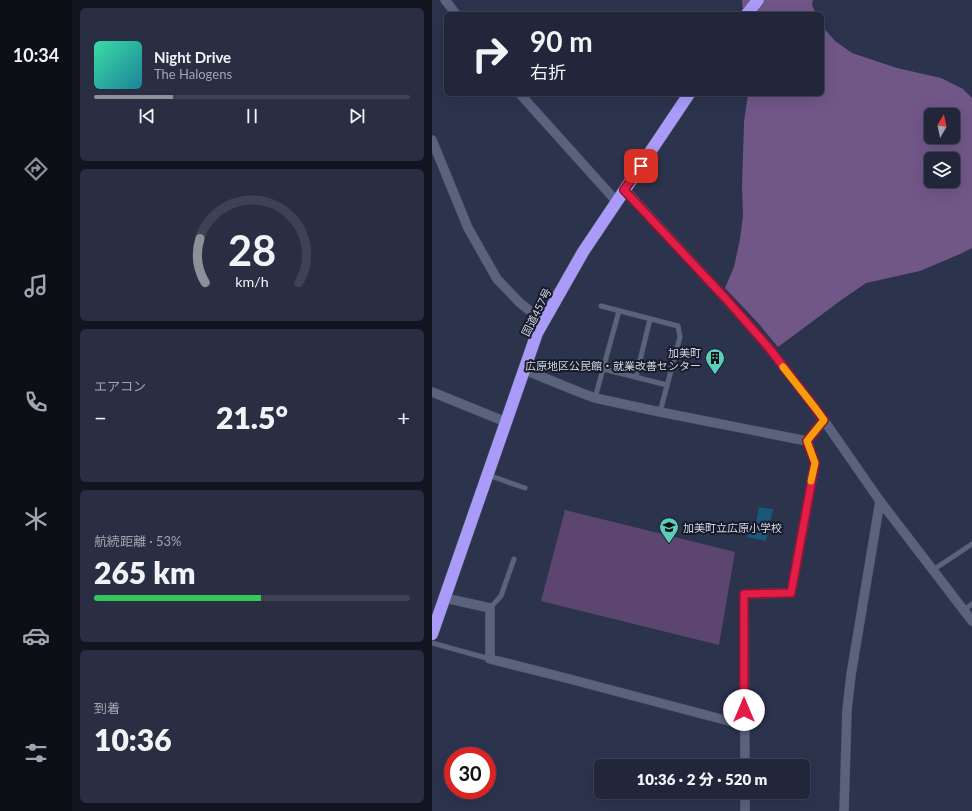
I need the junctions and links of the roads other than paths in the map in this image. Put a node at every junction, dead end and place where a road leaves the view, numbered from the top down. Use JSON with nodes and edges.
{"nodes":[{"id":1,"x":445,"y":0,"type":"edge"},
{"id":2,"x":758,"y":0,"type":"edge"},
{"id":3,"x":454,"y":12,"type":"edge"},
{"id":4,"x":749,"y":12,"type":"edge"},
{"id":5,"x":522,"y":96,"type":"edge"},
{"id":6,"x":688,"y":96,"type":"edge"},
{"id":7,"x":432,"y":140,"type":"edge"},
{"id":8,"x":624,"y":190,"type":"junction"},
{"id":9,"x":617,"y":202,"type":"junction"},
{"id":10,"x":601,"y":306,"type":"dead end"},
{"id":11,"x":619,"y":311,"type":"junction"},
{"id":12,"x":650,"y":319,"type":"junction"},
{"id":13,"x":544,"y":322,"type":"junction"},
{"id":14,"x":603,"y":369,"type":"junction"},
{"id":15,"x":524,"y":370,"type":"junction"},
{"id":16,"x":636,"y":377,"type":"junction"},
{"id":17,"x":667,"y":385,"type":"junction"},
{"id":18,"x":432,"y":392,"type":"edge"},
{"id":19,"x":595,"y":398,"type":"junction"},
{"id":20,"x":660,"y":412,"type":"junction"},
{"id":21,"x":824,"y":420,"type":"junction"},
{"id":22,"x":506,"y":422,"type":"junction"},
{"id":23,"x":807,"y":441,"type":"junction"},
{"id":24,"x":488,"y":475,"type":"junction"},
{"id":25,"x":525,"y":488,"type":"dead end"},
{"id":26,"x":880,"y":501,"type":"junction"},
{"id":27,"x":972,"y":544,"type":"edge"},
{"id":28,"x":514,"y":559,"type":"dead end"},
{"id":29,"x":933,"y":570,"type":"junction"},
{"id":30,"x":445,"y":598,"type":"junction"},
{"id":31,"x":972,"y":604,"type":"edge"},
{"id":32,"x":490,"y":608,"type":"junction"},
{"id":33,"x":964,"y":610,"type":"junction"},
{"id":34,"x":972,"y":621,"type":"edge"},
{"id":35,"x":432,"y":634,"type":"edge"},
{"id":36,"x":432,"y":643,"type":"edge"},
{"id":37,"x":490,"y":659,"type":"junction"},
{"id":38,"x":744,"y":725,"type":"junction"},
{"id":39,"x":745,"y":759,"type":"edge"},
{"id":40,"x":745,"y":799,"type":"edge"},
{"id":41,"x":745,"y":811,"type":"edge"},
{"id":42,"x":844,"y":811,"type":"edge"}],
"edges":[{"from":1,"to":3,"type":"street"},
{"from":2,"to":4,"type":"highway"},
{"from":5,"to":9,"type":"street"},
{"from":6,"to":8,"type":"highway","name":"国道457号"},
{"from":7,"to":13,"type":"street"},
{"from":8,"to":9,"type":"highway","name":"国道457号"},
{"from":8,"to":21,"type":"street"},
{"from":9,"to":13,"type":"highway","name":"国道457号"},
{"from":10,"to":11,"type":"lane"},
{"from":11,"to":12,"type":"lane"},
{"from":11,"to":14,"type":"lane"},
{"from":12,"to":16,"type":"lane"},
{"from":12,"to":17,"type":"lane"},
{"from":13,"to":15,"type":"highway","name":"国道457号"},
{"from":14,"to":16,"type":"lane"},
{"from":14,"to":19,"type":"lane"},
{"from":15,"to":19,"type":"street"},
{"from":15,"to":22,"type":"highway","name":"国道457号"},
{"from":16,"to":17,"type":"lane"},
{"from":17,"to":20,"type":"lane"},
{"from":18,"to":22,"type":"street"},
{"from":19,"to":20,"type":"street"},
{"from":20,"to":23,"type":"street"},
{"from":21,"to":23,"type":"street"},
{"from":21,"to":26,"type":"street"},
{"from":22,"to":24,"type":"highway","name":"国道457号"},
{"from":23,"to":38,"type":"street"},
{"from":24,"to":25,"type":"lane"},
{"from":24,"to":30,"type":"highway","name":"国道457号"},
{"from":26,"to":29,"type":"street"},
{"from":26,"to":42,"type":"street"},
{"from":27,"to":29,"type":"lane"},
{"from":28,"to":32,"type":"lane"},
{"from":29,"to":33,"type":"street"},
{"from":30,"to":32,"type":"street"},
{"from":30,"to":35,"type":"highway","name":"国道457号"},
{"from":31,"to":33,"type":"lane"},
{"from":32,"to":37,"type":"street"},
{"from":33,"to":34,"type":"street"},
{"from":36,"to":37,"type":"lane"},
{"from":37,"to":38,"type":"street"},
{"from":38,"to":39,"type":"street"},
{"from":40,"to":41,"type":"street"}]}
